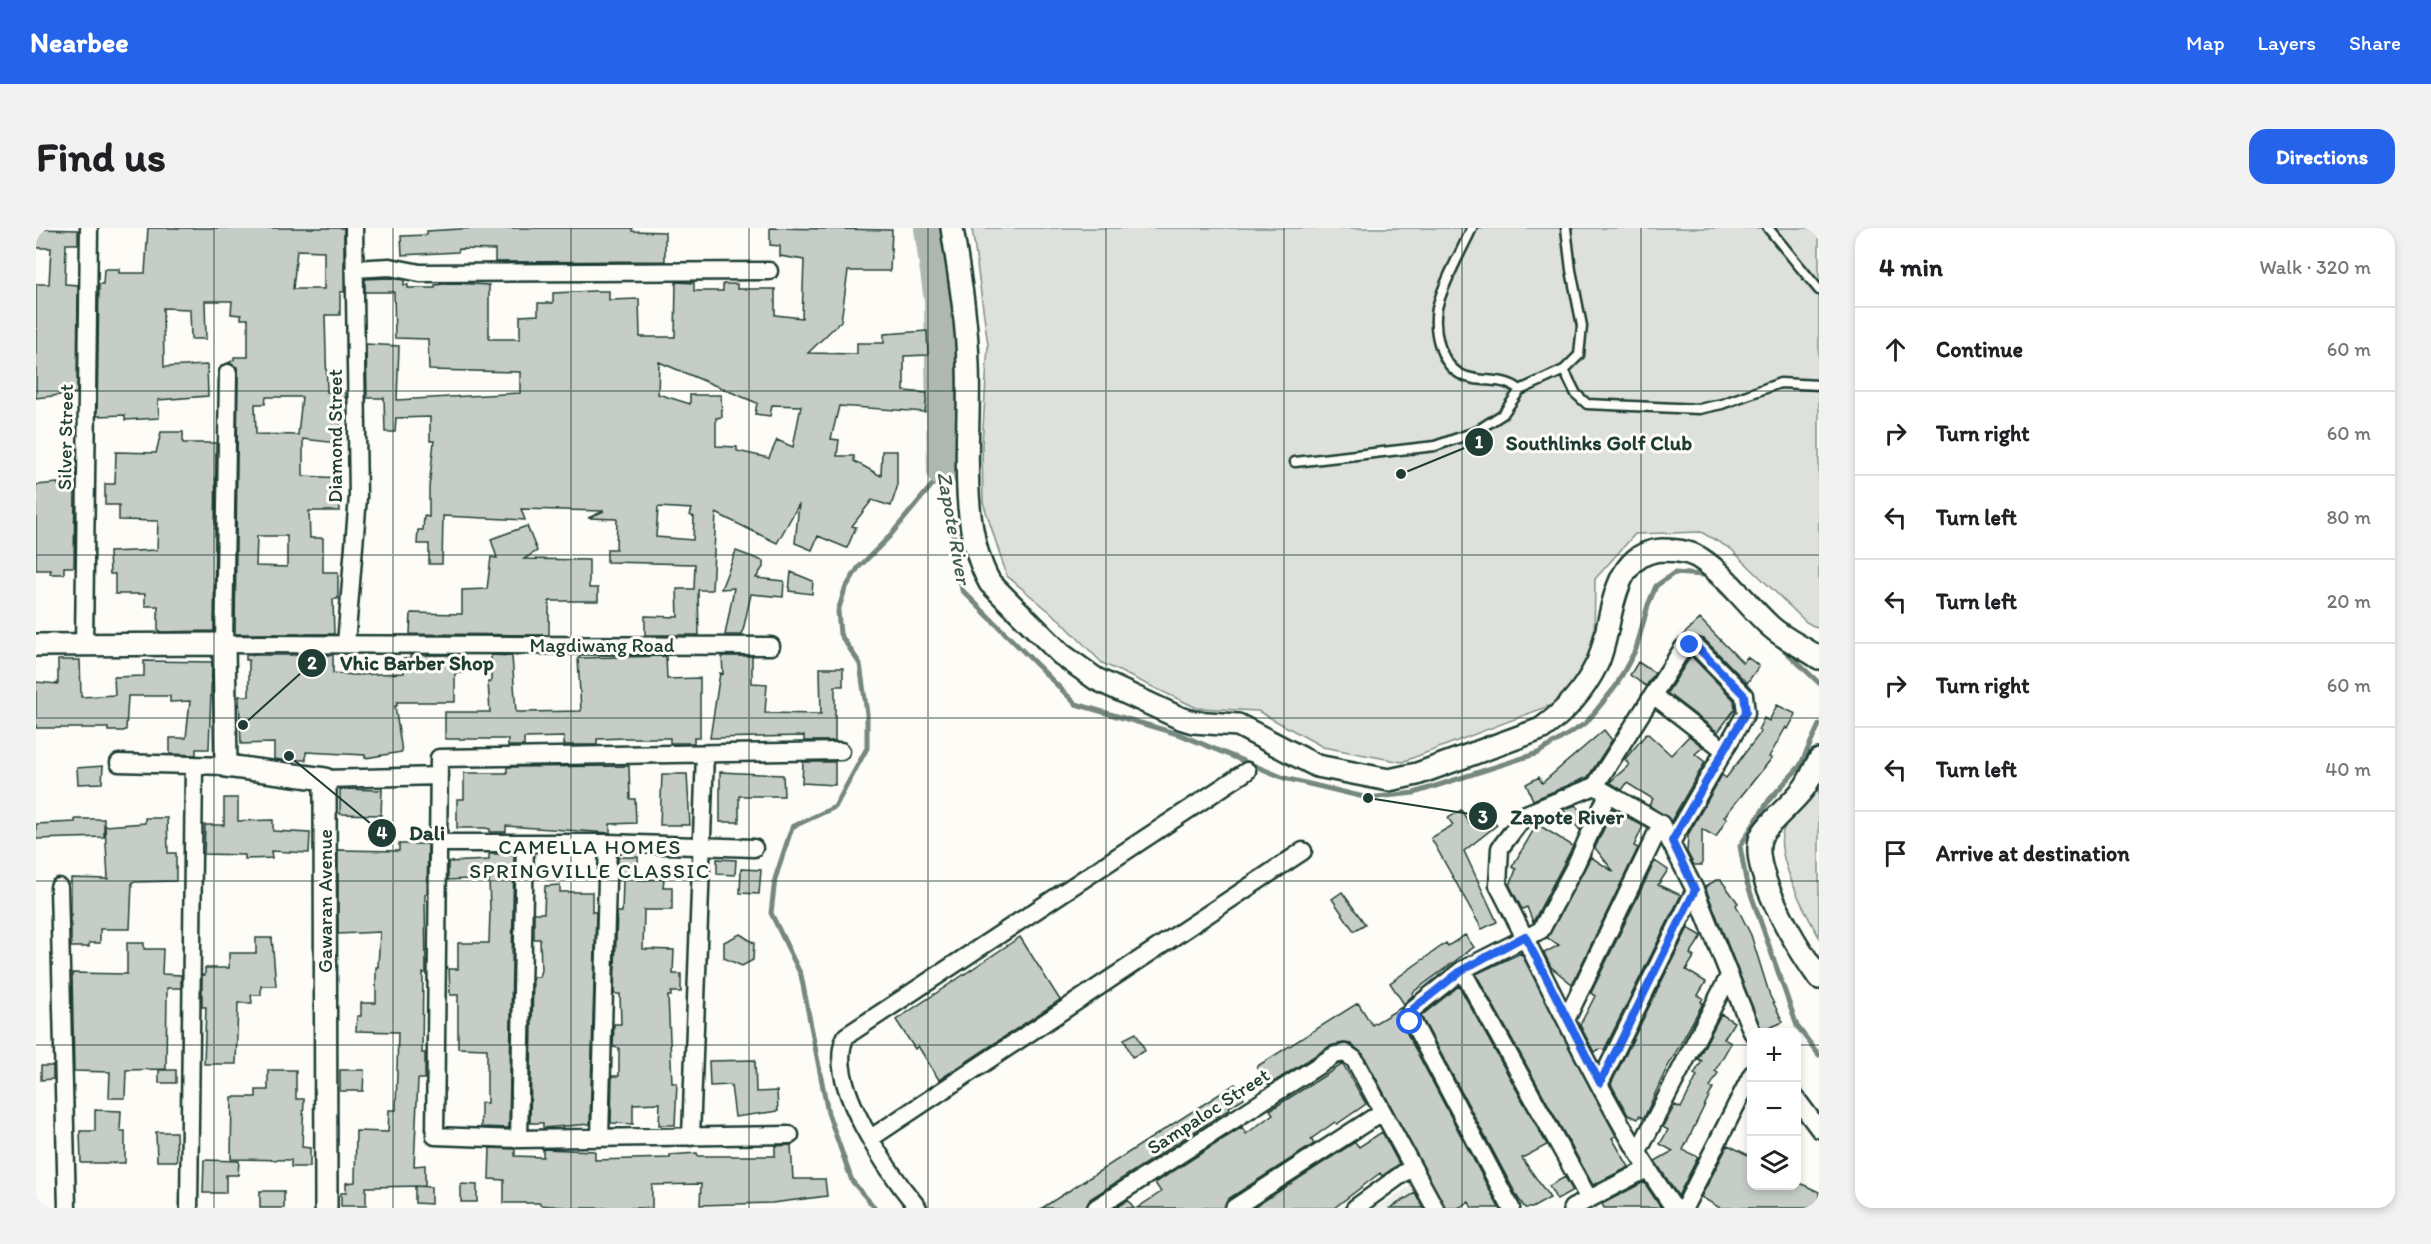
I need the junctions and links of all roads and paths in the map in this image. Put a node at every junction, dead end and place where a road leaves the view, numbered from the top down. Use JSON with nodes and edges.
{"nodes":[{"id":1,"x":89,"y":228,"type":"edge"},
{"id":2,"x":354,"y":228,"type":"edge"},
{"id":3,"x":952,"y":228,"type":"edge"},
{"id":4,"x":1472,"y":228,"type":"edge"},
{"id":5,"x":1566,"y":228,"type":"edge"},
{"id":6,"x":1768,"y":228,"type":"edge"},
{"id":7,"x":354,"y":269,"type":"junction"},
{"id":8,"x":770,"y":271,"type":"dead end"},
{"id":9,"x":1819,"y":290,"type":"edge"},
{"id":10,"x":1564,"y":370,"type":"junction"},
{"id":11,"x":228,"y":373,"type":"dead end"},
{"id":12,"x":1819,"y":385,"type":"edge"},
{"id":13,"x":1520,"y":390,"type":"junction"},
{"id":14,"x":1295,"y":462,"type":"dead end"},
{"id":15,"x":224,"y":644,"type":"junction"},
{"id":16,"x":346,"y":644,"type":"junction"},
{"id":17,"x":36,"y":645,"type":"edge"},
{"id":18,"x":84,"y":646,"type":"junction"},
{"id":19,"x":771,"y":646,"type":"dead end"},
{"id":20,"x":1819,"y":658,"type":"edge"},
{"id":21,"x":1653,"y":695,"type":"junction"},
{"id":22,"x":1724,"y":750,"type":"junction"},
{"id":23,"x":841,"y":751,"type":"dead end"},
{"id":24,"x":705,"y":754,"type":"junction"},
{"id":25,"x":1819,"y":760,"type":"edge"},
{"id":26,"x":119,"y":763,"type":"dead end"},
{"id":27,"x":194,"y":765,"type":"junction"},
{"id":28,"x":226,"y":766,"type":"junction"},
{"id":29,"x":1247,"y":771,"type":"dead end"},
{"id":30,"x":440,"y":776,"type":"junction"},
{"id":31,"x":325,"y":779,"type":"junction"},
{"id":32,"x":1601,"y":790,"type":"junction"},
{"id":33,"x":1661,"y":824,"type":"junction"},
{"id":34,"x":1672,"y":841,"type":"junction"},
{"id":35,"x":439,"y":843,"type":"junction"},
{"id":36,"x":525,"y":843,"type":"junction"},
{"id":37,"x":608,"y":843,"type":"junction"},
{"id":38,"x":701,"y":846,"type":"junction"},
{"id":39,"x":754,"y":848,"type":"dead end"},
{"id":40,"x":1303,"y":851,"type":"dead end"},
{"id":41,"x":59,"y":887,"type":"dead end"},
{"id":42,"x":1695,"y":890,"type":"junction"},
{"id":43,"x":1525,"y":936,"type":"junction"},
{"id":44,"x":1462,"y":970,"type":"junction"},
{"id":45,"x":1729,"y":976,"type":"junction"},
{"id":46,"x":1819,"y":978,"type":"edge"},
{"id":47,"x":1567,"y":1018,"type":"junction"},
{"id":48,"x":1750,"y":1028,"type":"edge"},
{"id":49,"x":1748,"y":1082,"type":"edge"},
{"id":50,"x":1600,"y":1083,"type":"junction"},
{"id":51,"x":1801,"y":1104,"type":"edge"},
{"id":52,"x":1382,"y":1112,"type":"junction"},
{"id":53,"x":1819,"y":1129,"type":"edge"},
{"id":54,"x":790,"y":1135,"type":"dead end"},
{"id":55,"x":691,"y":1137,"type":"junction"},
{"id":56,"x":600,"y":1138,"type":"junction"},
{"id":57,"x":871,"y":1138,"type":"junction"},
{"id":58,"x":519,"y":1139,"type":"junction"},
{"id":59,"x":1639,"y":1150,"type":"junction"},
{"id":60,"x":1412,"y":1167,"type":"junction"},
{"id":61,"x":1647,"y":1169,"type":"junction"},
{"id":62,"x":1589,"y":1199,"type":"junction"},
{"id":63,"x":67,"y":1208,"type":"edge"},
{"id":64,"x":189,"y":1208,"type":"edge"},
{"id":65,"x":326,"y":1208,"type":"edge"},
{"id":66,"x":918,"y":1208,"type":"edge"},
{"id":67,"x":1096,"y":1208,"type":"edge"},
{"id":68,"x":1234,"y":1208,"type":"edge"},
{"id":69,"x":1355,"y":1208,"type":"edge"},
{"id":70,"x":1435,"y":1208,"type":"edge"},
{"id":71,"x":1511,"y":1208,"type":"edge"},
{"id":72,"x":1572,"y":1208,"type":"edge"},
{"id":73,"x":1674,"y":1208,"type":"edge"},
{"id":74,"x":1684,"y":1208,"type":"edge"}],
"edges":[{"from":1,"to":18,"type":"street","name":"Silver Street"},
{"from":2,"to":7,"type":"street","name":"Diamond Street"},
{"from":3,"to":20,"type":"street"},
{"from":4,"to":13,"type":"lane"},
{"from":5,"to":10,"type":"lane"},
{"from":6,"to":9,"type":"lane"},
{"from":7,"to":8,"type":"street"},
{"from":7,"to":16,"type":"street","name":"Diamond Street"},
{"from":10,"to":12,"type":"lane"},
{"from":10,"to":13,"type":"lane"},
{"from":11,"to":15,"type":"street"},
{"from":13,"to":14,"type":"lane"},
{"from":15,"to":16,"type":"street","name":"Magdiwang Road"},
{"from":15,"to":18,"type":"street","name":"Magdiwang Road"},
{"from":15,"to":28,"type":"street"},
{"from":16,"to":19,"type":"street","name":"Magdiwang Road"},
{"from":17,"to":18,"type":"street","name":"Magdiwang Road"},
{"from":21,"to":22,"type":"street"},
{"from":21,"to":22,"type":"street"},
{"from":21,"to":32,"type":"street"},
{"from":22,"to":34,"type":"street"},
{"from":23,"to":24,"type":"street"},
{"from":24,"to":30,"type":"street"},
{"from":24,"to":38,"type":"street"},
{"from":25,"to":46,"type":"street"},
{"from":26,"to":27,"type":"street"},
{"from":27,"to":28,"type":"street"},
{"from":27,"to":64,"type":"street"},
{"from":28,"to":31,"type":"street"},
{"from":29,"to":57,"type":"street"},
{"from":30,"to":31,"type":"street"},
{"from":30,"to":35,"type":"street"},
{"from":31,"to":65,"type":"street","name":"Gawaran Avenue"},
{"from":32,"to":33,"type":"street"},
{"from":32,"to":43,"type":"street"},
{"from":32,"to":43,"type":"street"},
{"from":33,"to":34,"type":"street"},
{"from":33,"to":47,"type":"street"},
{"from":34,"to":42,"type":"street"},
{"from":35,"to":36,"type":"street"},
{"from":35,"to":58,"type":"street"},
{"from":36,"to":37,"type":"street"},
{"from":36,"to":58,"type":"street"},
{"from":37,"to":38,"type":"street"},
{"from":37,"to":56,"type":"street"},
{"from":38,"to":39,"type":"street"},
{"from":38,"to":55,"type":"street"},
{"from":40,"to":57,"type":"street"},
{"from":41,"to":63,"type":"street"},
{"from":42,"to":45,"type":"street"},
{"from":42,"to":50,"type":"street"},
{"from":43,"to":44,"type":"street"},
{"from":43,"to":47,"type":"street"},
{"from":44,"to":62,"type":"street"},
{"from":44,"to":71,"type":"street"},
{"from":45,"to":48,"type":"street"},
{"from":45,"to":59,"type":"street"},
{"from":47,"to":50,"type":"street"},
{"from":49,"to":74,"type":"street"},
{"from":50,"to":59,"type":"street"},
{"from":51,"to":53,"type":"street"},
{"from":52,"to":60,"type":"street"},
{"from":52,"to":67,"type":"street","name":"Sampaloc Street"},
{"from":52,"to":68,"type":"street"},
{"from":54,"to":55,"type":"street"},
{"from":55,"to":56,"type":"street"},
{"from":56,"to":58,"type":"street"},
{"from":57,"to":66,"type":"street"},
{"from":59,"to":61,"type":"street"},
{"from":60,"to":69,"type":"street"},
{"from":60,"to":70,"type":"street"},
{"from":61,"to":62,"type":"street"},
{"from":61,"to":73,"type":"street"},
{"from":62,"to":72,"type":"street"}]}
